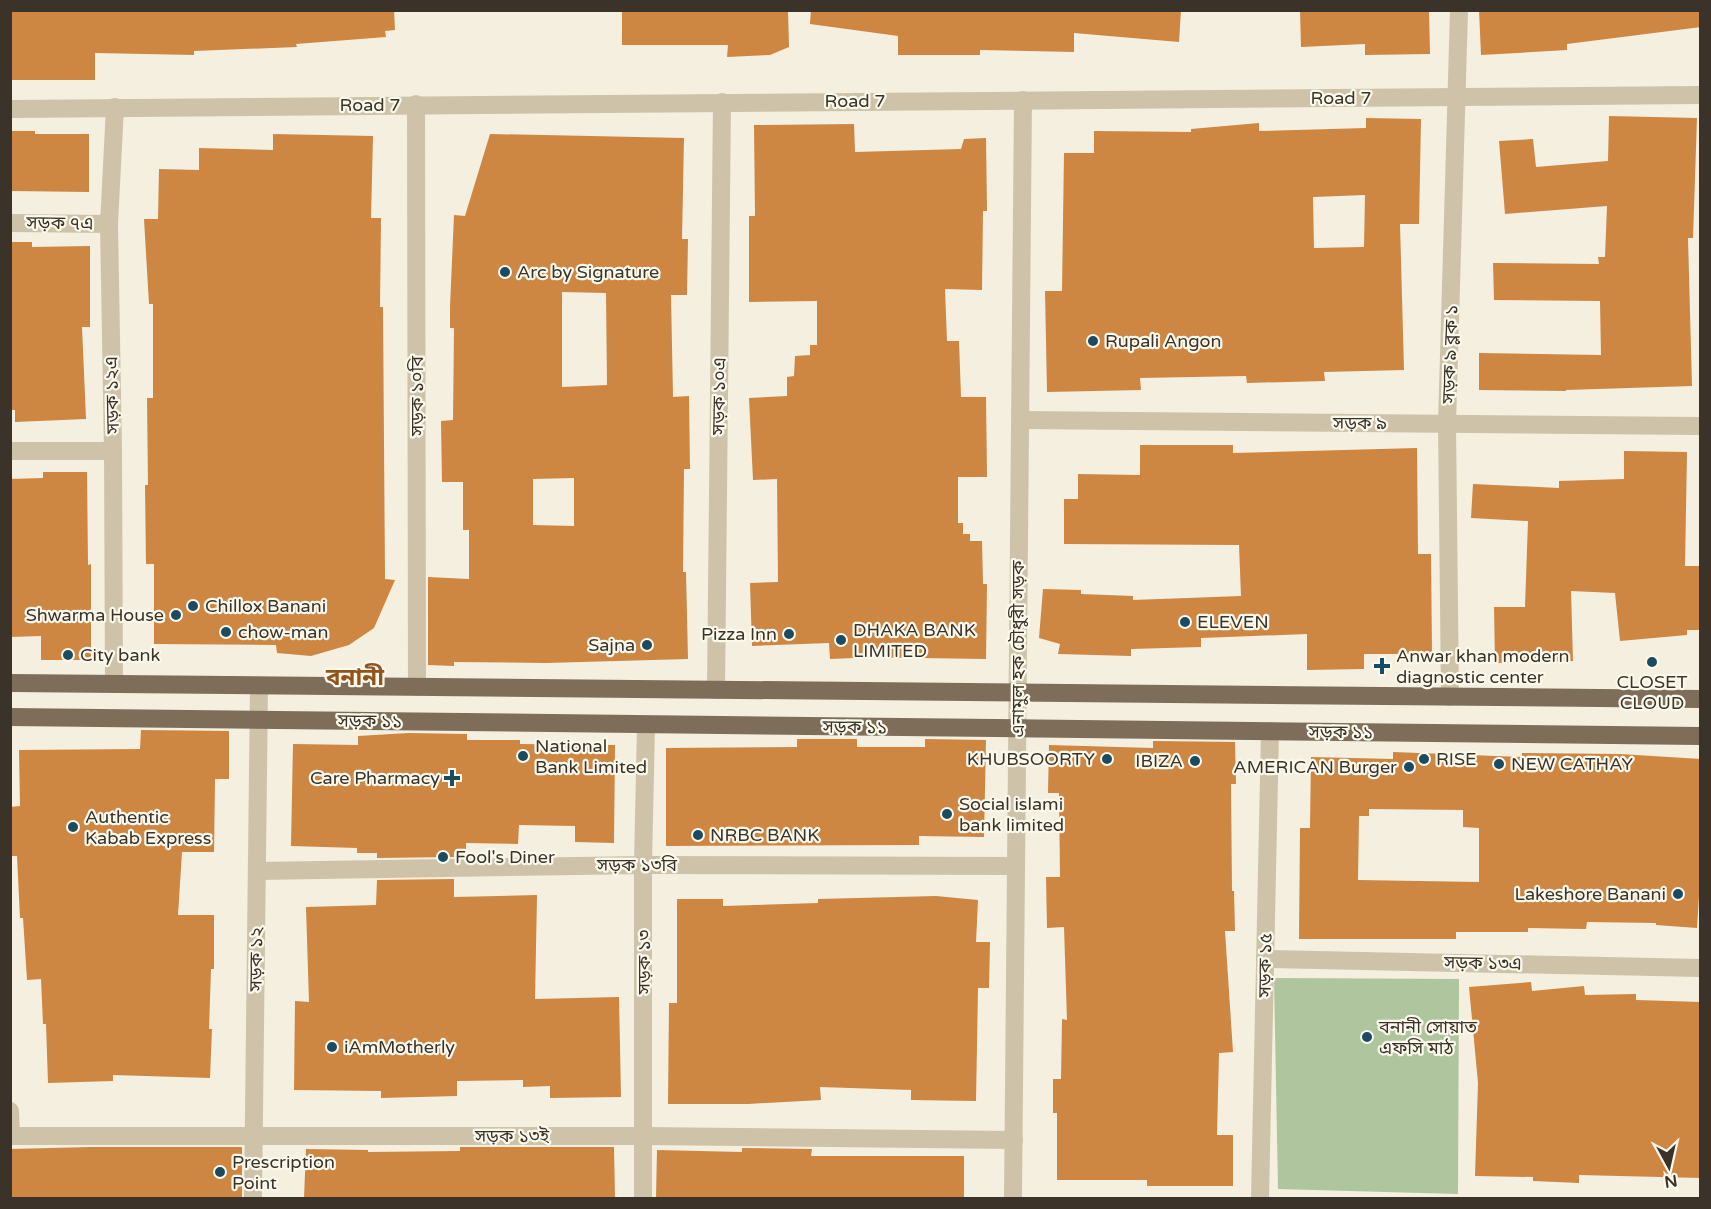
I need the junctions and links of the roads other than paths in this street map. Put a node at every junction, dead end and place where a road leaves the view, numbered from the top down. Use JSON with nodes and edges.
{"nodes":[{"id":1,"x":1459,"y":10,"type":"edge"},
{"id":2,"x":1701,"y":95,"type":"edge"},
{"id":3,"x":1458,"y":97,"type":"junction"},
{"id":4,"x":1023,"y":100,"type":"junction"},
{"id":5,"x":722,"y":102,"type":"junction"},
{"id":6,"x":416,"y":105,"type":"junction"},
{"id":7,"x":114,"y":106,"type":"junction"},
{"id":8,"x":10,"y":109,"type":"edge"},
{"id":9,"x":10,"y":223,"type":"edge"},
{"id":10,"x":110,"y":224,"type":"junction"},
{"id":11,"x":1020,"y":420,"type":"junction"},
{"id":12,"x":1447,"y":424,"type":"junction"},
{"id":13,"x":1701,"y":426,"type":"edge"},
{"id":14,"x":10,"y":451,"type":"edge"},
{"id":15,"x":113,"y":452,"type":"junction"},
{"id":16,"x":10,"y":684,"type":"edge"},
{"id":17,"x":114,"y":684,"type":"junction"},
{"id":18,"x":259,"y":686,"type":"junction"},
{"id":19,"x":417,"y":687,"type":"junction"},
{"id":20,"x":716,"y":690,"type":"junction"},
{"id":21,"x":1018,"y":693,"type":"junction"},
{"id":22,"x":1450,"y":697,"type":"junction"},
{"id":23,"x":1701,"y":699,"type":"edge"},
{"id":24,"x":10,"y":717,"type":"edge"},
{"id":25,"x":259,"y":720,"type":"junction"},
{"id":26,"x":646,"y":724,"type":"junction"},
{"id":27,"x":1018,"y":729,"type":"junction"},
{"id":28,"x":1270,"y":731,"type":"junction"},
{"id":29,"x":1701,"y":736,"type":"edge"},
{"id":30,"x":643,"y":865,"type":"junction"},
{"id":31,"x":1016,"y":866,"type":"junction"},
{"id":32,"x":257,"y":871,"type":"junction"},
{"id":33,"x":1265,"y":958,"type":"junction"},
{"id":34,"x":1701,"y":968,"type":"edge"},
{"id":35,"x":10,"y":1111,"type":"edge"},
{"id":36,"x":254,"y":1135,"type":"junction"},
{"id":37,"x":11,"y":1136,"type":"edge"},
{"id":38,"x":644,"y":1136,"type":"junction"},
{"id":39,"x":1014,"y":1140,"type":"junction"},
{"id":40,"x":253,"y":1198,"type":"edge"},
{"id":41,"x":643,"y":1198,"type":"edge"},
{"id":42,"x":1013,"y":1198,"type":"edge"},
{"id":43,"x":1260,"y":1198,"type":"edge"}],
"edges":[{"from":1,"to":3,"type":"street","name":"সড়ক ৯ ব্লক ১"},
{"from":2,"to":3,"type":"street","name":"Road 7"},
{"from":3,"to":4,"type":"street","name":"Road 7"},
{"from":3,"to":12,"type":"street","name":"সড়ক ৯ ব্লক ১"},
{"from":4,"to":5,"type":"street","name":"Road 7"},
{"from":4,"to":11,"type":"street","name":"এনামুল হক চৌধুরী সড়ক"},
{"from":5,"to":6,"type":"street","name":"Road 7"},
{"from":5,"to":20,"type":"street","name":"সড়ক ১০এ"},
{"from":6,"to":7,"type":"street","name":"Road 7"},
{"from":6,"to":19,"type":"street","name":"সড়ক ১০বি"},
{"from":7,"to":8,"type":"street","name":"Road 7"},
{"from":7,"to":10,"type":"street","name":"সড়ক ১২এ"},
{"from":9,"to":10,"type":"street","name":"সড়ক ৭এ"},
{"from":10,"to":15,"type":"street","name":"সড়ক ১২এ"},
{"from":11,"to":12,"type":"street","name":"সড়ক ৯"},
{"from":11,"to":21,"type":"street","name":"এনামুল হক চৌধুরী সড়ক"},
{"from":12,"to":13,"type":"street","name":"সড়ক ৯"},
{"from":12,"to":22,"type":"street","name":"সড়ক ৯ ব্লক ১"},
{"from":14,"to":15,"type":"street"},
{"from":15,"to":17,"type":"street","name":"সড়ক ১২এ"},
{"from":16,"to":17,"type":"main road","name":"সড়ক ১১"},
{"from":17,"to":18,"type":"main road","name":"সড়ক ১১"},
{"from":18,"to":19,"type":"main road","name":"সড়ক ১১"},
{"from":18,"to":25,"type":"street","name":"সড়ক ১২"},
{"from":19,"to":20,"type":"main road","name":"সড়ক ১১"},
{"from":20,"to":21,"type":"main road","name":"সড়ক ১১"},
{"from":21,"to":22,"type":"main road","name":"সড়ক ১১"},
{"from":21,"to":27,"type":"street","name":"এনামুল হক চৌধুরী সড়ক"},
{"from":22,"to":23,"type":"main road","name":"সড়ক ১১"},
{"from":24,"to":25,"type":"main road","name":"সড়ক ১১"},
{"from":25,"to":26,"type":"main road","name":"সড়ক ১১"},
{"from":25,"to":32,"type":"street","name":"সড়ক ১২"},
{"from":26,"to":27,"type":"main road","name":"সড়ক ১১"},
{"from":26,"to":30,"type":"street","name":"সড়ক ১৩"},
{"from":27,"to":28,"type":"main road","name":"সড়ক ১১"},
{"from":27,"to":31,"type":"street","name":"এনামুল হক চৌধুরী সড়ক"},
{"from":28,"to":29,"type":"main road","name":"সড়ক ১১"},
{"from":28,"to":33,"type":"street","name":"সড়ক ১৫"},
{"from":30,"to":31,"type":"street","name":"সড়ক ১৩বি"},
{"from":30,"to":32,"type":"street","name":"সড়ক ১৩বি"},
{"from":30,"to":38,"type":"street","name":"সড়ক ১৩"},
{"from":31,"to":39,"type":"street","name":"এনামুল হক চৌধুরী সড়ক"},
{"from":32,"to":36,"type":"street","name":"সড়ক ১২"},
{"from":33,"to":34,"type":"street","name":"সড়ক ১৩এ"},
{"from":33,"to":43,"type":"street","name":"সড়ক ১৫"},
{"from":35,"to":37,"type":"street"},
{"from":36,"to":37,"type":"street","name":"সড়ক ১৩ই"},
{"from":36,"to":38,"type":"street","name":"সড়ক ১৩ই"},
{"from":36,"to":40,"type":"street","name":"সড়ক ১২"},
{"from":38,"to":39,"type":"street","name":"সড়ক ১৩ই"},
{"from":38,"to":41,"type":"street","name":"সড়ক ১৩"},
{"from":39,"to":42,"type":"street","name":"এনামুল হক চৌধুরী সড়ক"}]}
